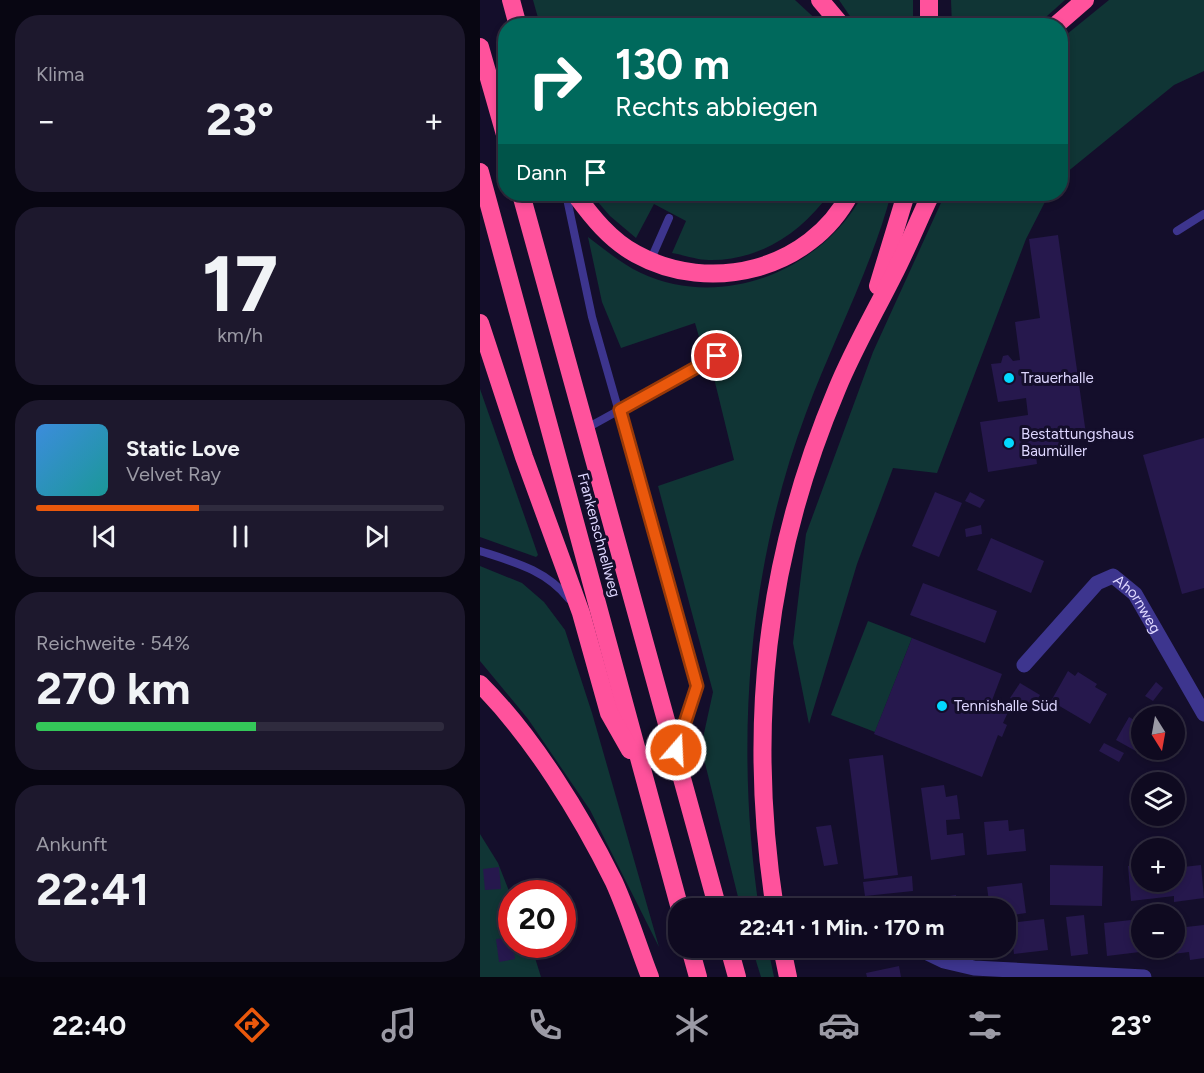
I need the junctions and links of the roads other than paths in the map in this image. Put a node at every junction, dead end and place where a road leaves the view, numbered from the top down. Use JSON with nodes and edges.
{"nodes":[{"id":1,"x":511,"y":0,"type":"edge"},
{"id":2,"x":820,"y":0,"type":"edge"},
{"id":3,"x":929,"y":0,"type":"edge"},
{"id":4,"x":1085,"y":0,"type":"edge"},
{"id":5,"x":516,"y":18,"type":"edge"},
{"id":6,"x":835,"y":18,"type":"edge"},
{"id":7,"x":929,"y":18,"type":"edge"},
{"id":8,"x":1064,"y":18,"type":"edge"},
{"id":9,"x":480,"y":47,"type":"edge"},
{"id":10,"x":498,"y":110,"type":"edge"},
{"id":11,"x":480,"y":172,"type":"edge"},
{"id":12,"x":523,"y":201,"type":"edge"},
{"id":13,"x":567,"y":201,"type":"edge"},
{"id":14,"x":581,"y":201,"type":"edge"},
{"id":15,"x":845,"y":201,"type":"edge"},
{"id":16,"x":904,"y":201,"type":"edge"},
{"id":17,"x":928,"y":201,"type":"edge"},
{"id":18,"x":1204,"y":213,"type":"edge"},
{"id":19,"x":669,"y":218,"type":"dead end"},
{"id":20,"x":1178,"y":231,"type":"dead end"},
{"id":21,"x":650,"y":261,"type":"junction"},
{"id":22,"x":867,"y":322,"type":"junction"},
{"id":23,"x":480,"y":323,"type":"edge"},
{"id":24,"x":717,"y":356,"type":"dead end"},
{"id":25,"x":620,"y":410,"type":"junction"},
{"id":26,"x":588,"y":428,"type":"junction"},
{"id":27,"x":480,"y":551,"type":"edge"},
{"id":28,"x":581,"y":613,"type":"junction"},
{"id":29,"x":1024,"y":665,"type":"dead end"},
{"id":30,"x":480,"y":684,"type":"edge"},
{"id":31,"x":1204,"y":714,"type":"edge"},
{"id":32,"x":676,"y":750,"type":"junction"},
{"id":33,"x":641,"y":770,"type":"junction"},
{"id":34,"x":677,"y":898,"type":"edge"},
{"id":35,"x":715,"y":898,"type":"edge"},
{"id":36,"x":774,"y":898,"type":"edge"},
{"id":37,"x":693,"y":958,"type":"edge"},
{"id":38,"x":732,"y":958,"type":"edge"},
{"id":39,"x":784,"y":958,"type":"edge"},
{"id":40,"x":938,"y":958,"type":"edge"},
{"id":41,"x":650,"y":977,"type":"edge"},
{"id":42,"x":698,"y":977,"type":"edge"},
{"id":43,"x":737,"y":977,"type":"edge"},
{"id":44,"x":788,"y":977,"type":"edge"},
{"id":45,"x":1144,"y":977,"type":"edge"}],
"edges":[{"from":1,"to":5,"type":"highway"},
{"from":2,"to":6,"type":"highway"},
{"from":3,"to":7,"type":"highway"},
{"from":4,"to":8,"type":"highway"},
{"from":9,"to":10,"type":"highway"},
{"from":11,"to":33,"type":"highway","name":"Frankenschnellweg"},
{"from":12,"to":26,"type":"highway","name":"Frankenschnellweg"},
{"from":13,"to":25,"type":"lane"},
{"from":14,"to":21,"type":"highway"},
{"from":15,"to":21,"type":"highway"},
{"from":16,"to":22,"type":"highway"},
{"from":17,"to":22,"type":"highway"},
{"from":18,"to":20,"type":"lane"},
{"from":19,"to":21,"type":"lane"},
{"from":22,"to":36,"type":"highway"},
{"from":23,"to":28,"type":"highway"},
{"from":24,"to":25,"type":"lane"},
{"from":25,"to":26,"type":"lane"},
{"from":25,"to":32,"type":"lane"},
{"from":26,"to":32,"type":"highway","name":"Frankenschnellweg"},
{"from":27,"to":28,"type":"lane"},
{"from":28,"to":33,"type":"highway"},
{"from":29,"to":31,"type":"street","name":"Ahornweg"},
{"from":30,"to":41,"type":"highway"},
{"from":32,"to":35,"type":"highway","name":"Frankenschnellweg"},
{"from":33,"to":34,"type":"highway","name":"Frankenschnellweg"},
{"from":37,"to":42,"type":"highway"},
{"from":38,"to":43,"type":"highway"},
{"from":39,"to":44,"type":"highway"},
{"from":40,"to":45,"type":"street"}]}
